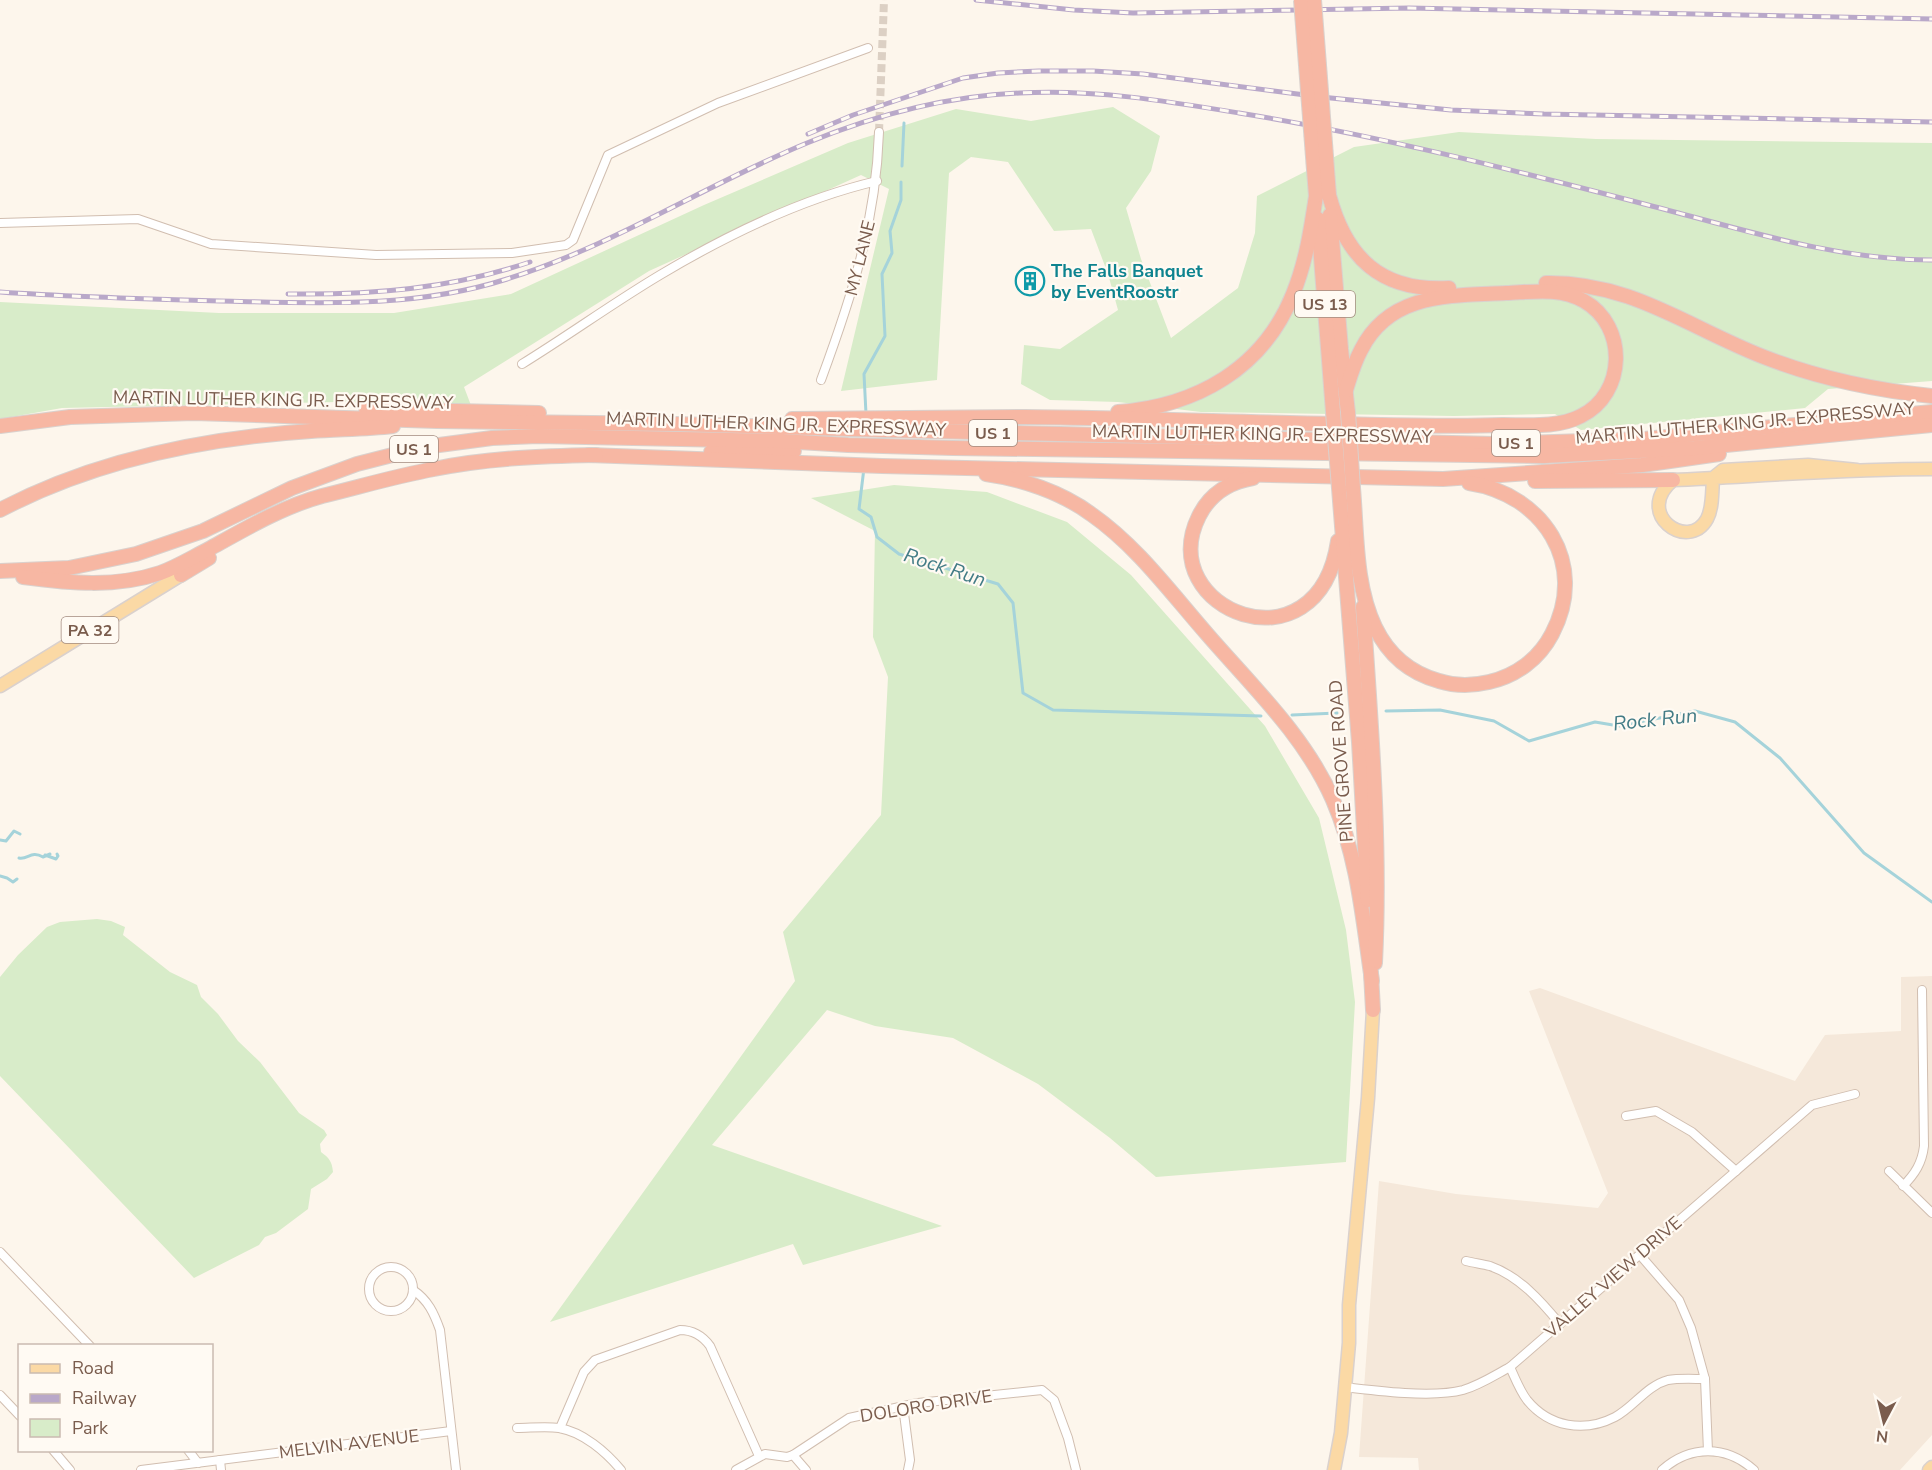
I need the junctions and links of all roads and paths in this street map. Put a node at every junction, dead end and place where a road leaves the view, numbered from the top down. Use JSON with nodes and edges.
{"nodes":[{"id":1,"x":1301,"y":0,"type":"edge"},
{"id":2,"x":1314,"y":0,"type":"edge"},
{"id":3,"x":868,"y":48,"type":"dead end"},
{"id":4,"x":879,"y":132,"type":"tunnel mouth"},
{"id":5,"x":877,"y":181,"type":"junction"},
{"id":6,"x":1323,"y":195,"type":"junction"},
{"id":7,"x":0,"y":223,"type":"edge"},
{"id":8,"x":522,"y":364,"type":"dead end"},
{"id":9,"x":821,"y":380,"type":"dead end"},
{"id":10,"x":1346,"y":390,"type":"junction"},
{"id":11,"x":1932,"y":396,"type":"edge"},
{"id":12,"x":1932,"y":412,"type":"edge"},
{"id":13,"x":194,"y":413,"type":"junction"},
{"id":14,"x":1027,"y":417,"type":"junction"},
{"id":15,"x":436,"y":421,"type":"junction"},
{"id":16,"x":847,"y":424,"type":"junction"},
{"id":17,"x":885,"y":425,"type":"junction"},
{"id":18,"x":1932,"y":425,"type":"edge"},
{"id":19,"x":0,"y":426,"type":"edge"},
{"id":20,"x":1822,"y":436,"type":"junction"},
{"id":21,"x":848,"y":454,"type":"junction"},
{"id":22,"x":930,"y":466,"type":"junction"},
{"id":23,"x":1932,"y":469,"type":"edge"},
{"id":24,"x":1273,"y":475,"type":"junction"},
{"id":25,"x":1488,"y":477,"type":"junction"},
{"id":26,"x":1443,"y":478,"type":"junction"},
{"id":27,"x":1713,"y":478,"type":"junction"},
{"id":28,"x":1673,"y":480,"type":"junction"},
{"id":29,"x":363,"y":486,"type":"junction"},
{"id":30,"x":1341,"y":509,"type":"junction"},
{"id":31,"x":0,"y":510,"type":"edge"},
{"id":32,"x":0,"y":573,"type":"edge"},
{"id":33,"x":181,"y":575,"type":"joint"},
{"id":34,"x":1361,"y":584,"type":"junction"},
{"id":35,"x":0,"y":686,"type":"edge"},
{"id":36,"x":1372,"y":981,"type":"junction"},
{"id":37,"x":1922,"y":990,"type":"dead end"},
{"id":38,"x":1373,"y":1010,"type":"junction"},
{"id":39,"x":1856,"y":1094,"type":"dead end"},
{"id":40,"x":1626,"y":1116,"type":"dead end"},
{"id":41,"x":1736,"y":1171,"type":"junction"},
{"id":42,"x":1889,"y":1171,"type":"dead end"},
{"id":43,"x":1903,"y":1186,"type":"junction"},
{"id":44,"x":1932,"y":1213,"type":"edge"},
{"id":45,"x":0,"y":1252,"type":"edge"},
{"id":46,"x":1640,"y":1255,"type":"junction"},
{"id":47,"x":1466,"y":1261,"type":"dead end"},
{"id":48,"x":413,"y":1290,"type":"junction"},
{"id":49,"x":1349,"y":1305,"type":"junction"},
{"id":50,"x":1560,"y":1324,"type":"junction"},
{"id":51,"x":88,"y":1344,"type":"edge"},
{"id":52,"x":1510,"y":1367,"type":"junction"},
{"id":53,"x":1705,"y":1379,"type":"junction"},
{"id":54,"x":1345,"y":1387,"type":"junction"},
{"id":55,"x":0,"y":1395,"type":"edge"},
{"id":56,"x":903,"y":1406,"type":"junction"},
{"id":57,"x":18,"y":1414,"type":"edge"},
{"id":58,"x":517,"y":1428,"type":"dead end"},
{"id":59,"x":560,"y":1428,"type":"junction"},
{"id":60,"x":451,"y":1431,"type":"junction"},
{"id":61,"x":1707,"y":1451,"type":"junction"},
{"id":62,"x":55,"y":1452,"type":"edge"},
{"id":63,"x":190,"y":1452,"type":"edge"},
{"id":64,"x":793,"y":1455,"type":"junction"},
{"id":65,"x":759,"y":1456,"type":"junction"},
{"id":66,"x":220,"y":1460,"type":"junction"},
{"id":67,"x":198,"y":1463,"type":"junction"},
{"id":68,"x":1748,"y":1468,"type":"edge"},
{"id":69,"x":70,"y":1470,"type":"edge"},
{"id":70,"x":141,"y":1470,"type":"edge"},
{"id":71,"x":221,"y":1470,"type":"edge"},
{"id":72,"x":456,"y":1470,"type":"edge"},
{"id":73,"x":621,"y":1470,"type":"edge"},
{"id":74,"x":736,"y":1470,"type":"edge"},
{"id":75,"x":806,"y":1470,"type":"edge"},
{"id":76,"x":908,"y":1470,"type":"edge"},
{"id":77,"x":1076,"y":1470,"type":"edge"},
{"id":78,"x":1334,"y":1470,"type":"edge"},
{"id":79,"x":1662,"y":1470,"type":"edge"}],
"edges":[{"from":1,"to":6,"type":"highway","number":"US 13","bridge":true},
{"from":2,"to":6,"type":"highway","number":"US 13","bridge":true},
{"from":3,"to":7,"type":"street"},
{"from":4,"to":5,"type":"street","name":"MY LANE"},
{"from":5,"to":8,"type":"street"},
{"from":5,"to":9,"type":"street","name":"MY LANE"},
{"from":6,"to":10,"type":"highway","number":"US 13"},
{"from":6,"to":11,"type":"highway"},
{"from":6,"to":14,"type":"highway"},
{"from":6,"to":30,"type":"highway","number":"US 13","bridge":true},
{"from":10,"to":14,"type":"highway"},
{"from":10,"to":34,"type":"highway","number":"US 13","bridge":true},
{"from":12,"to":17,"type":"highway","name":"MARTIN LUTHER KING JR. EXPRESSWAY","number":"US 1"},
{"from":13,"to":15,"type":"highway","name":"MARTIN LUTHER KING JR. EXPRESSWAY","number":"US 1"},
{"from":13,"to":16,"type":"highway"},
{"from":13,"to":19,"type":"highway","name":"MARTIN LUTHER KING JR. EXPRESSWAY","number":"US 1"},
{"from":14,"to":17,"type":"highway"},
{"from":15,"to":16,"type":"highway","name":"MARTIN LUTHER KING JR. EXPRESSWAY","number":"US 1"},
{"from":15,"to":31,"type":"highway"},
{"from":16,"to":17,"type":"highway"},
{"from":18,"to":20,"type":"highway","name":"MARTIN LUTHER KING JR. EXPRESSWAY","number":"US 1"},
{"from":20,"to":21,"type":"highway","name":"MARTIN LUTHER KING JR. EXPRESSWAY","number":"US 1"},
{"from":20,"to":25,"type":"highway"},
{"from":21,"to":22,"type":"highway"},
{"from":21,"to":29,"type":"highway"},
{"from":21,"to":32,"type":"highway","name":"MARTIN LUTHER KING JR. EXPRESSWAY","number":"US 1"},
{"from":22,"to":24,"type":"highway"},
{"from":22,"to":36,"type":"highway"},
{"from":23,"to":27,"type":"main road"},
{"from":24,"to":26,"type":"highway"},
{"from":24,"to":30,"type":"highway"},
{"from":25,"to":26,"type":"highway"},
{"from":25,"to":28,"type":"highway"},
{"from":26,"to":34,"type":"highway"},
{"from":27,"to":28,"type":"main road"},
{"from":27,"to":28,"type":"main road"},
{"from":29,"to":32,"type":"highway"},
{"from":29,"to":33,"type":"highway"},
{"from":30,"to":36,"type":"highway","name":"PINE GROVE ROAD"},
{"from":33,"to":35,"type":"main road","number":"PA 32"},
{"from":34,"to":38,"type":"highway","name":"PINE GROVE ROAD"},
{"from":36,"to":38,"type":"highway","name":"PINE GROVE ROAD"},
{"from":37,"to":43,"type":"street"},
{"from":38,"to":49,"type":"main road","name":"PINE GROVE ROAD"},
{"from":39,"to":41,"type":"street","name":"VALLEY VIEW DRIVE"},
{"from":40,"to":41,"type":"street"},
{"from":41,"to":46,"type":"street","name":"VALLEY VIEW DRIVE"},
{"from":42,"to":43,"type":"street"},
{"from":43,"to":44,"type":"street"},
{"from":45,"to":51,"type":"street"},
{"from":46,"to":50,"type":"street","name":"VALLEY VIEW DRIVE"},
{"from":46,"to":53,"type":"street"},
{"from":47,"to":50,"type":"street"},
{"from":48,"to":48,"type":"street"},
{"from":48,"to":60,"type":"street"},
{"from":49,"to":54,"type":"main road","name":"PINE GROVE ROAD"},
{"from":49,"to":78,"type":"main road","name":"PINE GROVE ROAD"},
{"from":50,"to":52,"type":"street","name":"VALLEY VIEW DRIVE"},
{"from":52,"to":53,"type":"street"},
{"from":52,"to":54,"type":"street","name":"VALLEY VIEW DRIVE"},
{"from":53,"to":61,"type":"street"},
{"from":54,"to":78,"type":"main road","name":"PINE GROVE ROAD"},
{"from":55,"to":57,"type":"street"},
{"from":56,"to":64,"type":"street","name":"DOLORO DRIVE"},
{"from":56,"to":76,"type":"street"},
{"from":56,"to":77,"type":"street","name":"DOLORO DRIVE"},
{"from":58,"to":59,"type":"street"},
{"from":59,"to":65,"type":"street"},
{"from":59,"to":73,"type":"street"},
{"from":60,"to":66,"type":"street","name":"MELVIN AVENUE"},
{"from":60,"to":72,"type":"street"},
{"from":61,"to":68,"type":"street"},
{"from":61,"to":79,"type":"street"},
{"from":62,"to":69,"type":"street"},
{"from":63,"to":67,"type":"street"},
{"from":64,"to":65,"type":"street"},
{"from":64,"to":75,"type":"street"},
{"from":65,"to":74,"type":"street"},
{"from":66,"to":67,"type":"street","name":"MELVIN AVENUE"},
{"from":66,"to":71,"type":"street"},
{"from":67,"to":70,"type":"street","name":"MELVIN AVENUE"}]}
